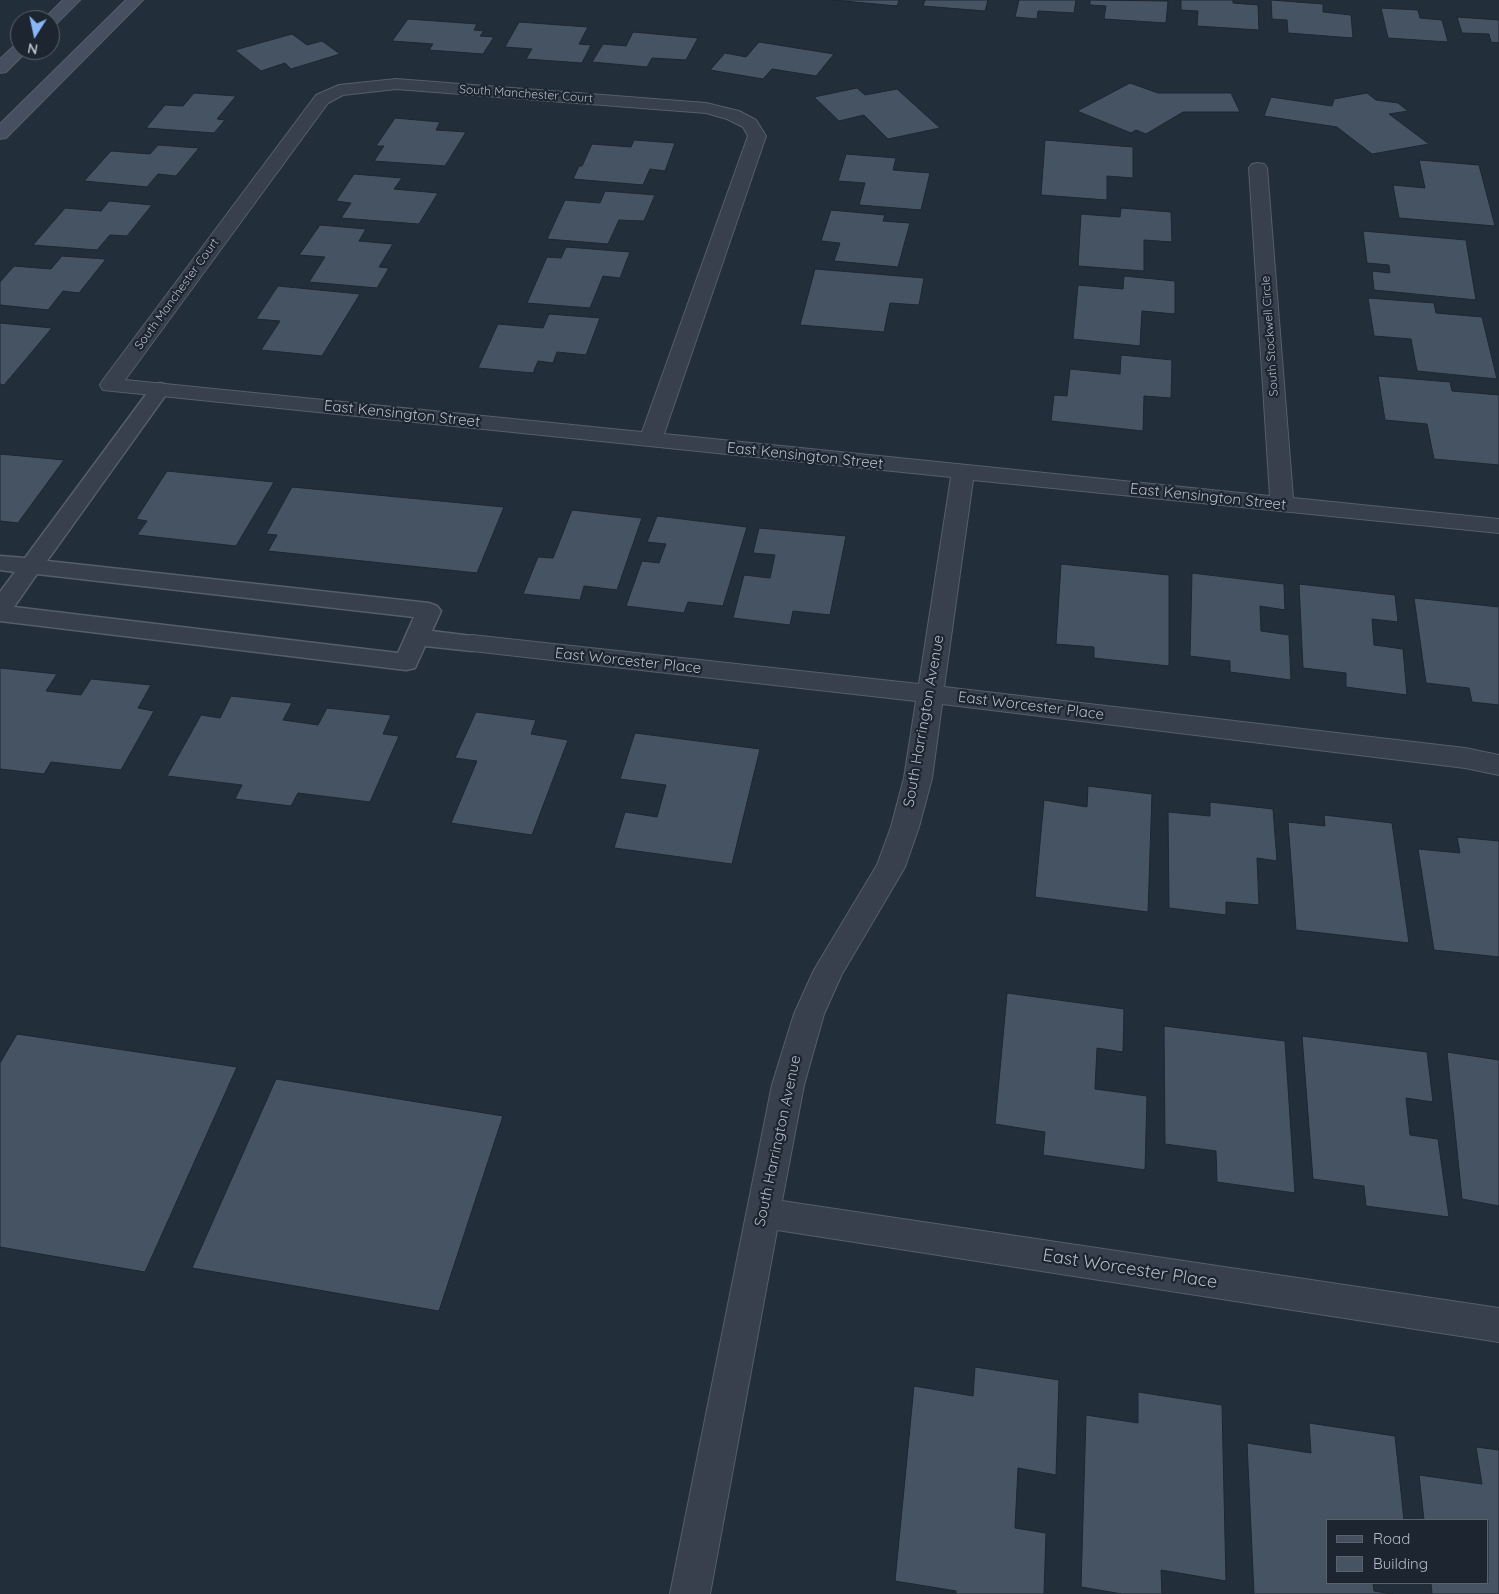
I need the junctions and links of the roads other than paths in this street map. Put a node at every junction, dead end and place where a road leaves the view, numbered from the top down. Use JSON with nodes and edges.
{"nodes":[{"id":1,"x":72,"y":0,"type":"edge"},
{"id":2,"x":135,"y":0,"type":"edge"},
{"id":3,"x":60,"y":11,"type":"edge"},
{"id":4,"x":10,"y":58,"type":"edge"},
{"id":5,"x":0,"y":68,"type":"edge"},
{"id":6,"x":0,"y":134,"type":"edge"},
{"id":7,"x":1258,"y":168,"type":"dead end"},
{"id":8,"x":111,"y":385,"type":"joint"},
{"id":9,"x":160,"y":389,"type":"junction"},
{"id":10,"x":651,"y":439,"type":"junction"},
{"id":11,"x":963,"y":472,"type":"junction"},
{"id":12,"x":1282,"y":504,"type":"junction"},
{"id":13,"x":1499,"y":526,"type":"edge"},
{"id":14,"x":0,"y":563,"type":"edge"},
{"id":15,"x":30,"y":566,"type":"junction"},
{"id":16,"x":0,"y":611,"type":"edge"},
{"id":17,"x":417,"y":637,"type":"junction"},
{"id":18,"x":472,"y":643,"type":"joint"},
{"id":19,"x":931,"y":694,"type":"junction"},
{"id":20,"x":1499,"y":765,"type":"edge"},
{"id":21,"x":762,"y":1213,"type":"junction"},
{"id":22,"x":1499,"y":1325,"type":"edge"},
{"id":23,"x":690,"y":1594,"type":"edge"}],
"edges":[{"from":1,"to":3,"type":"main road"},
{"from":2,"to":6,"type":"main road"},
{"from":4,"to":5,"type":"main road"},
{"from":7,"to":12,"type":"street","name":"South Stockwell Circle"},
{"from":8,"to":9,"type":"street","name":"East Kensington Street"},
{"from":8,"to":10,"type":"street","name":"South Manchester Court"},
{"from":9,"to":10,"type":"street","name":"East Kensington Street"},
{"from":9,"to":15,"type":"lane"},
{"from":10,"to":11,"type":"street","name":"East Kensington Street"},
{"from":11,"to":12,"type":"street","name":"East Kensington Street"},
{"from":11,"to":19,"type":"street","name":"South Harrington Avenue"},
{"from":12,"to":13,"type":"street","name":"East Kensington Street"},
{"from":14,"to":15,"type":"lane"},
{"from":15,"to":16,"type":"lane"},
{"from":15,"to":17,"type":"lane"},
{"from":16,"to":17,"type":"lane"},
{"from":17,"to":18,"type":"lane"},
{"from":18,"to":19,"type":"street","name":"East Worcester Place"},
{"from":19,"to":20,"type":"street","name":"East Worcester Place"},
{"from":19,"to":21,"type":"street","name":"South Harrington Avenue"},
{"from":21,"to":22,"type":"street","name":"East Worcester Place"},
{"from":21,"to":23,"type":"street","name":"South Harrington Avenue"}]}
